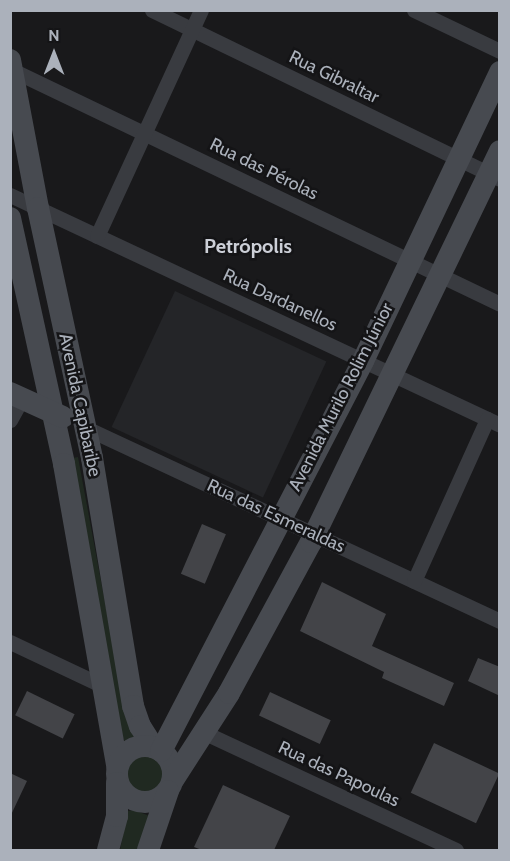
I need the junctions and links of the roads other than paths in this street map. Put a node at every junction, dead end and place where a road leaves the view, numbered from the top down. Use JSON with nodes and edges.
{"nodes":[{"id":1,"x":152,"y":10,"type":"edge"},
{"id":2,"x":201,"y":10,"type":"edge"},
{"id":3,"x":414,"y":10,"type":"edge"},
{"id":4,"x":192,"y":30,"type":"junction"},
{"id":5,"x":500,"y":51,"type":"edge"},
{"id":6,"x":11,"y":66,"type":"edge"},
{"id":7,"x":500,"y":72,"type":"edge"},
{"id":8,"x":145,"y":133,"type":"junction"},
{"id":9,"x":500,"y":151,"type":"edge"},
{"id":10,"x":458,"y":159,"type":"junction"},
{"id":11,"x":494,"y":176,"type":"edge"},
{"id":12,"x":10,"y":195,"type":"edge"},
{"id":13,"x":38,"y":208,"type":"junction"},
{"id":14,"x":10,"y":218,"type":"edge"},
{"id":15,"x":97,"y":236,"type":"junction"},
{"id":16,"x":410,"y":261,"type":"junction"},
{"id":17,"x":441,"y":275,"type":"junction"},
{"id":18,"x":500,"y":304,"type":"edge"},
{"id":19,"x":363,"y":360,"type":"junction"},
{"id":20,"x":393,"y":375,"type":"junction"},
{"id":21,"x":16,"y":395,"type":"edge"},
{"id":22,"x":53,"y":412,"type":"junction"},
{"id":23,"x":10,"y":420,"type":"edge"},
{"id":24,"x":493,"y":422,"type":"edge"},
{"id":25,"x":86,"y":428,"type":"junction"},
{"id":26,"x":280,"y":517,"type":"junction"},
{"id":27,"x":315,"y":534,"type":"junction"},
{"id":28,"x":414,"y":581,"type":"junction"},
{"id":29,"x":500,"y":621,"type":"edge"},
{"id":30,"x":10,"y":642,"type":"edge"},
{"id":31,"x":200,"y":681,"type":"junction"},
{"id":32,"x":103,"y":686,"type":"junction"},
{"id":33,"x":229,"y":693,"type":"junction"},
{"id":34,"x":205,"y":733,"type":"junction"},
{"id":35,"x":157,"y":749,"type":"junction"},
{"id":36,"x":117,"y":774,"type":"junction"},
{"id":37,"x":170,"y":786,"type":"junction"},
{"id":38,"x":108,"y":850,"type":"edge"},
{"id":39,"x":148,"y":850,"type":"edge"},
{"id":40,"x":456,"y":850,"type":"edge"}],
"edges":[{"from":1,"to":4,"type":"street","name":"Rua Gibraltar"},
{"from":2,"to":4,"type":"street"},
{"from":3,"to":5,"type":"street"},
{"from":4,"to":8,"type":"street"},
{"from":4,"to":10,"type":"street","name":"Rua Gibraltar"},
{"from":6,"to":8,"type":"street","name":"Rua das Pérolas"},
{"from":6,"to":13,"type":"main road","name":"Avenida Capibaribe"},
{"from":7,"to":10,"type":"main road","name":"Avenida Murilo Rolim Júnior"},
{"from":8,"to":15,"type":"street"},
{"from":8,"to":16,"type":"street","name":"Rua das Pérolas"},
{"from":9,"to":11,"type":"main road","name":"Avenida Murilo Rolim Júnior"},
{"from":10,"to":11,"type":"street","name":"Rua Gibraltar"},
{"from":10,"to":16,"type":"main road","name":"Avenida Murilo Rolim Júnior"},
{"from":11,"to":17,"type":"main road","name":"Avenida Murilo Rolim Júnior"},
{"from":12,"to":13,"type":"street","name":"Rua Dardanellos"},
{"from":13,"to":15,"type":"street","name":"Rua Dardanellos"},
{"from":13,"to":25,"type":"main road","name":"Avenida Capibaribe"},
{"from":14,"to":22,"type":"main road","name":"Avenida Capibaribe"},
{"from":15,"to":19,"type":"street","name":"Rua Dardanellos"},
{"from":16,"to":17,"type":"street","name":"Rua das Pérolas"},
{"from":16,"to":19,"type":"main road","name":"Avenida Murilo Rolim Júnior"},
{"from":17,"to":18,"type":"street","name":"Rua das Pérolas"},
{"from":17,"to":20,"type":"main road","name":"Avenida Murilo Rolim Júnior"},
{"from":19,"to":20,"type":"street","name":"Rua Dardanellos"},
{"from":19,"to":26,"type":"main road","name":"Avenida Murilo Rolim Júnior"},
{"from":20,"to":24,"type":"street","name":"Rua Dardanellos"},
{"from":20,"to":27,"type":"main road","name":"Avenida Murilo Rolim Júnior"},
{"from":21,"to":22,"type":"main road","name":"Rua das Esmeraldas"},
{"from":21,"to":23,"type":"street"},
{"from":22,"to":25,"type":"main road","name":"Rua das Esmeraldas"},
{"from":22,"to":32,"type":"main road","name":"Avenida Capibaribe"},
{"from":24,"to":28,"type":"street"},
{"from":25,"to":26,"type":"street","name":"Rua das Esmeraldas"},
{"from":25,"to":35,"type":"main road","name":"Avenida Capibaribe"},
{"from":26,"to":27,"type":"street","name":"Rua das Esmeraldas"},
{"from":26,"to":31,"type":"main road","name":"Avenida Murilo Rolim Júnior"},
{"from":27,"to":28,"type":"street","name":"Rua das Esmeraldas"},
{"from":27,"to":33,"type":"main road","name":"Avenida Murilo Rolim Júnior"},
{"from":28,"to":29,"type":"street","name":"Rua das Esmeraldas"},
{"from":30,"to":32,"type":"street"},
{"from":31,"to":33,"type":"main road"},
{"from":31,"to":35,"type":"main road","name":"Avenida Murilo Rolim Júnior"},
{"from":32,"to":36,"type":"main road","name":"Avenida Capibaribe"},
{"from":33,"to":34,"type":"main road","name":"Avenida Murilo Rolim Júnior"},
{"from":34,"to":37,"type":"main road","name":"Avenida Murilo Rolim Júnior"},
{"from":34,"to":40,"type":"street","name":"Rua das Papoulas"},
{"from":35,"to":36,"type":"main road"},
{"from":35,"to":37,"type":"main road"},
{"from":36,"to":37,"type":"main road"},
{"from":36,"to":38,"type":"main road"},
{"from":37,"to":39,"type":"main road","name":"Avenida Murilo Rolim Júnior"}]}
